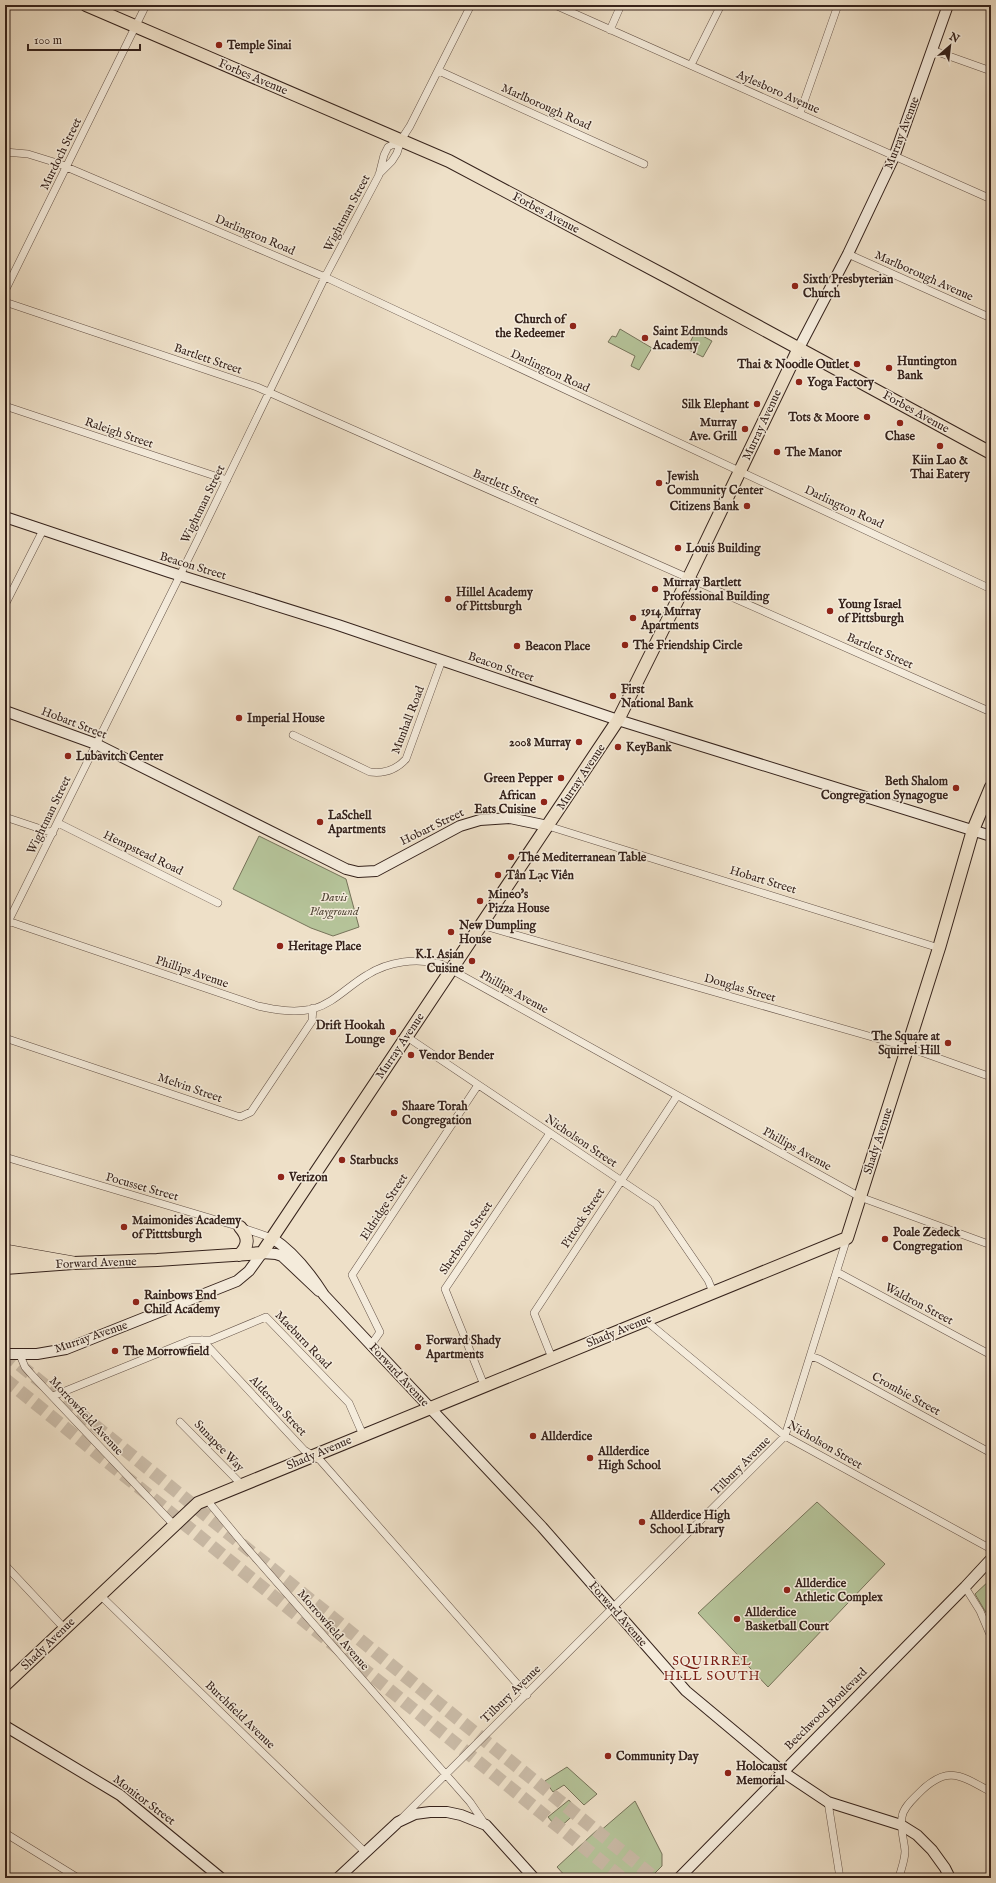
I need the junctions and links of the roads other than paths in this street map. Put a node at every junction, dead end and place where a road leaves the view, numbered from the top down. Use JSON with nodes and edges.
{"nodes":[{"id":1,"x":86,"y":5,"type":"edge"},
{"id":2,"x":146,"y":5,"type":"edge"},
{"id":3,"x":471,"y":5,"type":"edge"},
{"id":4,"x":555,"y":5,"type":"edge"},
{"id":5,"x":621,"y":5,"type":"edge"},
{"id":6,"x":721,"y":5,"type":"edge"},
{"id":7,"x":838,"y":5,"type":"edge"},
{"id":8,"x":948,"y":5,"type":"edge"},
{"id":9,"x":135,"y":26,"type":"junction"},
{"id":10,"x":610,"y":30,"type":"junction"},
{"id":11,"x":932,"y":50,"type":"junction"},
{"id":12,"x":691,"y":65,"type":"junction"},
{"id":13,"x":439,"y":71,"type":"junction"},
{"id":14,"x":991,"y":71,"type":"edge"},
{"id":15,"x":800,"y":113,"type":"junction"},
{"id":16,"x":401,"y":140,"type":"junction"},
{"id":17,"x":5,"y":152,"type":"edge"},
{"id":18,"x":894,"y":157,"type":"junction"},
{"id":19,"x":644,"y":164,"type":"dead end"},
{"id":20,"x":66,"y":167,"type":"junction"},
{"id":21,"x":991,"y":200,"type":"edge"},
{"id":22,"x":848,"y":254,"type":"junction"},
{"id":23,"x":325,"y":277,"type":"junction"},
{"id":24,"x":5,"y":291,"type":"edge"},
{"id":25,"x":5,"y":302,"type":"edge"},
{"id":26,"x":991,"y":318,"type":"edge"},
{"id":27,"x":799,"y":348,"type":"junction"},
{"id":28,"x":269,"y":393,"type":"junction"},
{"id":29,"x":5,"y":406,"type":"edge"},
{"id":30,"x":991,"y":453,"type":"edge"},
{"id":31,"x":740,"y":471,"type":"junction"},
{"id":32,"x":227,"y":480,"type":"junction"},
{"id":33,"x":5,"y":517,"type":"edge"},
{"id":34,"x":43,"y":530,"type":"junction"},
{"id":35,"x":181,"y":575,"type":"junction"},
{"id":36,"x":688,"y":578,"type":"junction"},
{"id":37,"x":991,"y":589,"type":"edge"},
{"id":38,"x":5,"y":605,"type":"edge"},
{"id":39,"x":442,"y":660,"type":"junction"},
{"id":40,"x":5,"y":712,"type":"edge"},
{"id":41,"x":991,"y":712,"type":"edge"},
{"id":42,"x":618,"y":720,"type":"junction"},
{"id":43,"x":293,"y":735,"type":"dead end"},
{"id":44,"x":96,"y":744,"type":"junction"},
{"id":45,"x":991,"y":787,"type":"edge"},
{"id":46,"x":5,"y":817,"type":"edge"},
{"id":47,"x":58,"y":823,"type":"junction"},
{"id":48,"x":548,"y":826,"type":"junction"},
{"id":49,"x":973,"y":830,"type":"junction"},
{"id":50,"x":53,"y":833,"type":"junction"},
{"id":51,"x":991,"y":836,"type":"edge"},
{"id":52,"x":218,"y":903,"type":"dead end"},
{"id":53,"x":6,"y":923,"type":"edge"},
{"id":54,"x":481,"y":925,"type":"junction"},
{"id":55,"x":939,"y":948,"type":"junction"},
{"id":56,"x":451,"y":969,"type":"junction"},
{"id":57,"x":314,"y":1008,"type":"junction"},
{"id":58,"x":407,"y":1037,"type":"junction"},
{"id":59,"x":5,"y":1038,"type":"edge"},
{"id":60,"x":907,"y":1047,"type":"junction"},
{"id":61,"x":991,"y":1077,"type":"edge"},
{"id":62,"x":478,"y":1085,"type":"junction"},
{"id":63,"x":677,"y":1096,"type":"junction"},
{"id":64,"x":550,"y":1133,"type":"junction"},
{"id":65,"x":5,"y":1158,"type":"edge"},
{"id":66,"x":621,"y":1181,"type":"junction"},
{"id":67,"x":860,"y":1197,"type":"junction"},
{"id":68,"x":240,"y":1227,"type":"junction"},
{"id":69,"x":847,"y":1238,"type":"junction"},
{"id":70,"x":277,"y":1241,"type":"junction"},
{"id":71,"x":991,"y":1245,"type":"edge"},
{"id":72,"x":5,"y":1251,"type":"edge"},
{"id":73,"x":262,"y":1253,"type":"junction"},
{"id":74,"x":239,"y":1255,"type":"junction"},
{"id":75,"x":282,"y":1256,"type":"junction"},
{"id":76,"x":5,"y":1260,"type":"edge"},
{"id":77,"x":72,"y":1263,"type":"junction"},
{"id":78,"x":5,"y":1268,"type":"edge"},
{"id":79,"x":837,"y":1272,"type":"junction"},
{"id":80,"x":713,"y":1292,"type":"junction"},
{"id":81,"x":324,"y":1295,"type":"junction"},
{"id":82,"x":645,"y":1320,"type":"junction"},
{"id":83,"x":202,"y":1340,"type":"junction"},
{"id":84,"x":371,"y":1345,"type":"junction"},
{"id":85,"x":5,"y":1354,"type":"edge"},
{"id":86,"x":20,"y":1355,"type":"junction"},
{"id":87,"x":991,"y":1355,"type":"edge"},
{"id":88,"x":810,"y":1356,"type":"junction"},
{"id":89,"x":552,"y":1358,"type":"junction"},
{"id":90,"x":484,"y":1385,"type":"junction"},
{"id":91,"x":52,"y":1396,"type":"junction"},
{"id":92,"x":429,"y":1408,"type":"junction"},
{"id":93,"x":180,"y":1422,"type":"dead end"},
{"id":94,"x":363,"y":1435,"type":"junction"},
{"id":95,"x":785,"y":1436,"type":"junction"},
{"id":96,"x":991,"y":1453,"type":"edge"},
{"id":97,"x":313,"y":1456,"type":"junction"},
{"id":98,"x":242,"y":1485,"type":"junction"},
{"id":99,"x":208,"y":1498,"type":"junction"},
{"id":100,"x":174,"y":1525,"type":"junction"},
{"id":101,"x":991,"y":1549,"type":"edge"},
{"id":102,"x":991,"y":1559,"type":"edge"},
{"id":103,"x":5,"y":1565,"type":"edge"},
{"id":104,"x":965,"y":1588,"type":"junction"},
{"id":105,"x":100,"y":1595,"type":"junction"},
{"id":106,"x":613,"y":1608,"type":"junction"},
{"id":107,"x":64,"y":1628,"type":"junction"},
{"id":108,"x":991,"y":1637,"type":"edge"},
{"id":109,"x":5,"y":1685,"type":"edge"},
{"id":110,"x":527,"y":1695,"type":"junction"},
{"id":111,"x":5,"y":1726,"type":"edge"},
{"id":112,"x":783,"y":1772,"type":"junction"},
{"id":113,"x":444,"y":1774,"type":"junction"},
{"id":114,"x":991,"y":1792,"type":"edge"},
{"id":115,"x":828,"y":1802,"type":"junction"},
{"id":116,"x":398,"y":1822,"type":"junction"},
{"id":117,"x":486,"y":1825,"type":"junction"},
{"id":118,"x":901,"y":1825,"type":"junction"},
{"id":119,"x":5,"y":1832,"type":"edge"},
{"id":120,"x":365,"y":1852,"type":"junction"},
{"id":121,"x":78,"y":1878,"type":"edge"},
{"id":122,"x":221,"y":1878,"type":"edge"},
{"id":123,"x":338,"y":1878,"type":"edge"},
{"id":124,"x":534,"y":1878,"type":"edge"},
{"id":125,"x":679,"y":1878,"type":"edge"},
{"id":126,"x":840,"y":1878,"type":"edge"},
{"id":127,"x":899,"y":1878,"type":"edge"},
{"id":128,"x":950,"y":1878,"type":"edge"}],
"edges":[{"from":1,"to":9,"type":"main road","name":"Forbes Avenue"},
{"from":2,"to":9,"type":"street","name":"Murdoch Street"},
{"from":3,"to":13,"type":"street","name":"Wightman Street"},
{"from":4,"to":10,"type":"street","name":"Aylesboro Avenue"},
{"from":5,"to":10,"type":"street"},
{"from":6,"to":12,"type":"street"},
{"from":7,"to":15,"type":"street"},
{"from":8,"to":11,"type":"main road","name":"Murray Avenue"},
{"from":9,"to":16,"type":"main road","name":"Forbes Avenue"},
{"from":9,"to":20,"type":"street","name":"Murdoch Street"},
{"from":10,"to":12,"type":"street","name":"Aylesboro Avenue"},
{"from":11,"to":14,"type":"street"},
{"from":11,"to":18,"type":"main road","name":"Murray Avenue"},
{"from":12,"to":15,"type":"street","name":"Aylesboro Avenue"},
{"from":13,"to":16,"type":"street","name":"Wightman Street"},
{"from":13,"to":19,"type":"street","name":"Marlborough Road"},
{"from":15,"to":18,"type":"street","name":"Aylesboro Avenue"},
{"from":16,"to":23,"type":"street","name":"Wightman Street"},
{"from":16,"to":27,"type":"main road","name":"Forbes Avenue"},
{"from":17,"to":20,"type":"street","name":"Darlington Road"},
{"from":18,"to":21,"type":"street","name":"Aylesboro Avenue"},
{"from":18,"to":22,"type":"main road","name":"Murray Avenue"},
{"from":20,"to":23,"type":"street","name":"Darlington Road"},
{"from":20,"to":24,"type":"street","name":"Murdoch Street"},
{"from":22,"to":26,"type":"street","name":"Marlborough Avenue"},
{"from":22,"to":27,"type":"main road","name":"Murray Avenue"},
{"from":23,"to":28,"type":"street","name":"Wightman Street"},
{"from":23,"to":31,"type":"street","name":"Darlington Road"},
{"from":25,"to":28,"type":"street","name":"Bartlett Street"},
{"from":27,"to":30,"type":"main road","name":"Forbes Avenue"},
{"from":27,"to":31,"type":"main road","name":"Murray Avenue"},
{"from":28,"to":32,"type":"street","name":"Wightman Street"},
{"from":28,"to":36,"type":"street","name":"Bartlett Street"},
{"from":29,"to":32,"type":"street","name":"Raleigh Street"},
{"from":31,"to":36,"type":"main road","name":"Murray Avenue"},
{"from":31,"to":37,"type":"street","name":"Darlington Road"},
{"from":32,"to":35,"type":"street","name":"Wightman Street"},
{"from":33,"to":34,"type":"main road","name":"Beacon Street"},
{"from":34,"to":35,"type":"main road","name":"Beacon Street"},
{"from":34,"to":38,"type":"street"},
{"from":35,"to":39,"type":"main road","name":"Beacon Street"},
{"from":35,"to":44,"type":"street","name":"Wightman Street"},
{"from":36,"to":41,"type":"street","name":"Bartlett Street"},
{"from":36,"to":42,"type":"main road","name":"Murray Avenue"},
{"from":39,"to":42,"type":"main road","name":"Beacon Street"},
{"from":39,"to":43,"type":"street","name":"Munhall Road"},
{"from":40,"to":44,"type":"main road","name":"Hobart Street"},
{"from":42,"to":48,"type":"main road","name":"Murray Avenue"},
{"from":42,"to":49,"type":"main road","name":"Beacon Street"},
{"from":44,"to":47,"type":"street","name":"Wightman Street"},
{"from":44,"to":48,"type":"main road","name":"Hobart Street"},
{"from":45,"to":49,"type":"main road","name":"Shady Avenue"},
{"from":46,"to":50,"type":"street"},
{"from":47,"to":50,"type":"street","name":"Wightman Street"},
{"from":47,"to":52,"type":"street","name":"Hempstead Road"},
{"from":48,"to":54,"type":"main road","name":"Murray Avenue"},
{"from":48,"to":55,"type":"street","name":"Hobart Street"},
{"from":49,"to":51,"type":"main road","name":"Beacon Street"},
{"from":49,"to":55,"type":"main road","name":"Shady Avenue"},
{"from":50,"to":53,"type":"street","name":"Wightman Street"},
{"from":53,"to":57,"type":"street","name":"Phillips Avenue"},
{"from":54,"to":56,"type":"main road","name":"Murray Avenue"},
{"from":54,"to":60,"type":"street","name":"Douglas Street"},
{"from":55,"to":60,"type":"main road","name":"Shady Avenue"},
{"from":56,"to":57,"type":"street","name":"Phillips Avenue"},
{"from":56,"to":58,"type":"main road","name":"Murray Avenue"},
{"from":56,"to":63,"type":"street","name":"Phillips Avenue"},
{"from":57,"to":59,"type":"street","name":"Melvin Street"},
{"from":58,"to":62,"type":"street","name":"Nicholson Street"},
{"from":58,"to":70,"type":"main road","name":"Murray Avenue"},
{"from":60,"to":61,"type":"street","name":"Douglas Street"},
{"from":60,"to":67,"type":"main road","name":"Shady Avenue"},
{"from":62,"to":64,"type":"street","name":"Nicholson Street"},
{"from":62,"to":84,"type":"street","name":"Eldridge Street"},
{"from":63,"to":66,"type":"street","name":"Pittock Street"},
{"from":63,"to":67,"type":"street","name":"Phillips Avenue"},
{"from":64,"to":66,"type":"street","name":"Nicholson Street"},
{"from":64,"to":90,"type":"street","name":"Sherbrook Street"},
{"from":65,"to":68,"type":"street","name":"Pocusset Street"},
{"from":66,"to":80,"type":"street","name":"Nicholson Street"},
{"from":66,"to":89,"type":"street","name":"Pittock Street"},
{"from":67,"to":69,"type":"main road","name":"Shady Avenue"},
{"from":67,"to":71,"type":"street","name":"Phillips Avenue"},
{"from":68,"to":70,"type":"street","name":"Pocusset Street"},
{"from":68,"to":74,"type":"main road"},
{"from":69,"to":79,"type":"street","name":"Tilbury Avenue"},
{"from":69,"to":80,"type":"main road","name":"Shady Avenue"},
{"from":70,"to":73,"type":"main road","name":"Murray Avenue"},
{"from":70,"to":75,"type":"main road","name":"Forward Avenue"},
{"from":70,"to":81,"type":"main road","name":"Forward Avenue"},
{"from":72,"to":77,"type":"highway"},
{"from":73,"to":74,"type":"main road","name":"Forward Avenue"},
{"from":73,"to":75,"type":"main road","name":"Forward Avenue"},
{"from":73,"to":86,"type":"main road","name":"Murray Avenue"},
{"from":74,"to":77,"type":"main road","name":"Forward Avenue"},
{"from":75,"to":81,"type":"main road","name":"Forward Avenue"},
{"from":76,"to":77,"type":"main road"},
{"from":77,"to":78,"type":"main road","name":"Forward Avenue"},
{"from":79,"to":87,"type":"street","name":"Waldron Street"},
{"from":79,"to":88,"type":"street","name":"Tilbury Avenue"},
{"from":80,"to":82,"type":"main road","name":"Shady Avenue"},
{"from":81,"to":84,"type":"main road","name":"Forward Avenue"},
{"from":82,"to":89,"type":"main road","name":"Shady Avenue"},
{"from":82,"to":95,"type":"street","name":"Nicholson Street"},
{"from":83,"to":91,"type":"street"},
{"from":83,"to":94,"type":"street","name":"Maeburn Road"},
{"from":83,"to":97,"type":"street","name":"Alderson Street"},
{"from":84,"to":92,"type":"main road","name":"Forward Avenue"},
{"from":85,"to":86,"type":"main road","name":"Murray Avenue"},
{"from":86,"to":91,"type":"street","name":"Morrowfield Avenue"},
{"from":88,"to":95,"type":"street","name":"Tilbury Avenue"},
{"from":88,"to":96,"type":"street","name":"Crombie Street"},
{"from":89,"to":90,"type":"main road","name":"Shady Avenue"},
{"from":90,"to":92,"type":"main road","name":"Shady Avenue"},
{"from":91,"to":100,"type":"street","name":"Morrowfield Avenue"},
{"from":92,"to":94,"type":"main road","name":"Shady Avenue"},
{"from":92,"to":106,"type":"main road","name":"Forward Avenue"},
{"from":93,"to":98,"type":"street","name":"Sunapee Way"},
{"from":94,"to":97,"type":"main road","name":"Shady Avenue"},
{"from":95,"to":101,"type":"street","name":"Nicholson Street"},
{"from":95,"to":106,"type":"street","name":"Tilbury Avenue"},
{"from":97,"to":98,"type":"main road","name":"Shady Avenue"},
{"from":97,"to":110,"type":"street","name":"Alderson Street"},
{"from":98,"to":99,"type":"main road","name":"Shady Avenue"},
{"from":99,"to":100,"type":"main road","name":"Shady Avenue"},
{"from":99,"to":113,"type":"street","name":"Morrowfield Avenue"},
{"from":100,"to":105,"type":"main road","name":"Shady Avenue"},
{"from":102,"to":104,"type":"main road","name":"Beechwood Boulevard"},
{"from":103,"to":107,"type":"street"},
{"from":104,"to":108,"type":"street"},
{"from":104,"to":112,"type":"main road","name":"Beechwood Boulevard"},
{"from":105,"to":107,"type":"main road","name":"Shady Avenue"},
{"from":105,"to":120,"type":"street","name":"Burchfield Avenue"},
{"from":106,"to":110,"type":"street","name":"Tilbury Avenue"},
{"from":106,"to":112,"type":"main road","name":"Forward Avenue"},
{"from":107,"to":109,"type":"main road","name":"Shady Avenue"},
{"from":110,"to":113,"type":"street","name":"Tilbury Avenue"},
{"from":111,"to":122,"type":"main road","name":"Monitor Street"},
{"from":112,"to":115,"type":"main road","name":"Forward Avenue"},
{"from":112,"to":125,"type":"main road","name":"Beechwood Boulevard"},
{"from":113,"to":116,"type":"street"},
{"from":113,"to":117,"type":"street"},
{"from":114,"to":118,"type":"street"},
{"from":115,"to":118,"type":"main road","name":"Forward Avenue"},
{"from":115,"to":126,"type":"street"},
{"from":116,"to":117,"type":"main road"},
{"from":116,"to":120,"type":"main road"},
{"from":117,"to":124,"type":"main road"},
{"from":118,"to":127,"type":"street"},
{"from":118,"to":128,"type":"main road","name":"Forward Avenue"},
{"from":119,"to":121,"type":"street"},
{"from":120,"to":123,"type":"main road"}]}
